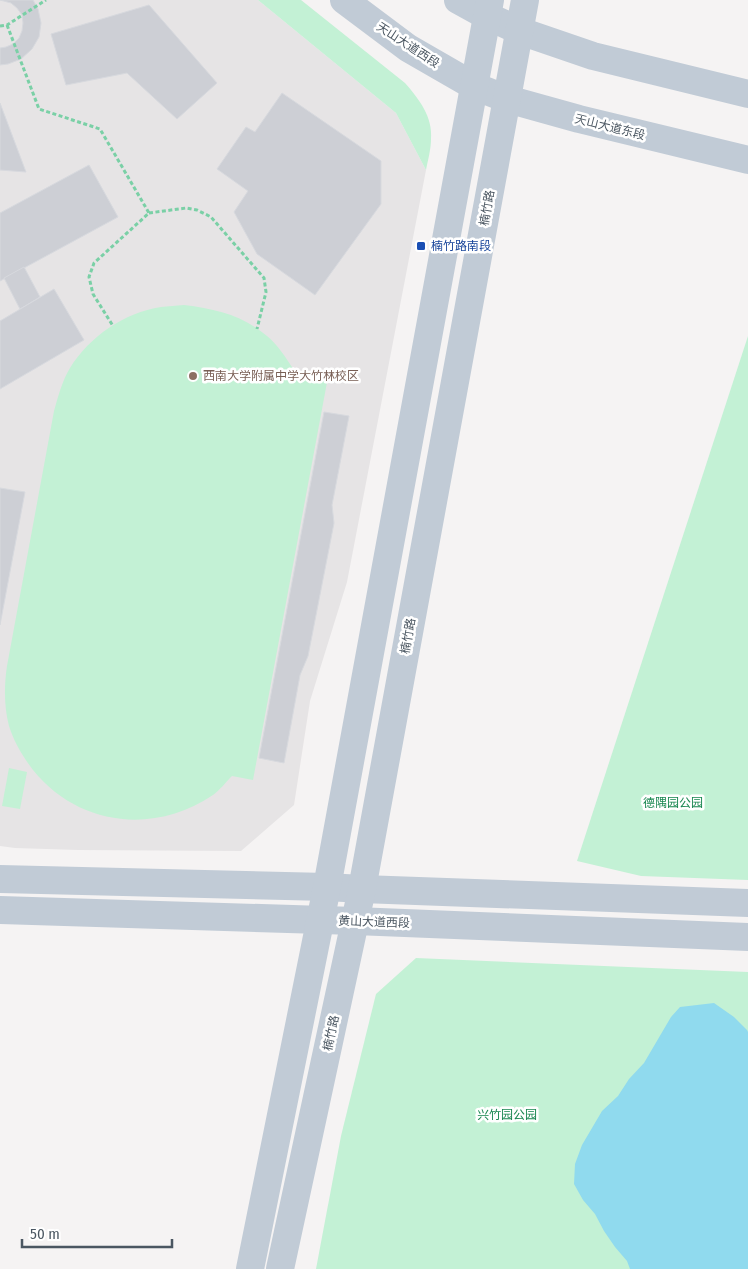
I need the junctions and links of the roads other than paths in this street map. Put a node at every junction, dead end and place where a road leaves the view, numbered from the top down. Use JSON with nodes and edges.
{"nodes":[{"id":1,"x":344,"y":0,"type":"edge"},
{"id":2,"x":458,"y":0,"type":"edge"},
{"id":3,"x":524,"y":0,"type":"edge"},
{"id":4,"x":488,"y":8,"type":"edge"},
{"id":5,"x":520,"y":31,"type":"junction"},
{"id":6,"x":474,"y":86,"type":"junction"},
{"id":7,"x":748,"y":94,"type":"edge"},
{"id":8,"x":507,"y":99,"type":"junction"},
{"id":9,"x":748,"y":160,"type":"edge"},
{"id":10,"x":0,"y":879,"type":"edge"},
{"id":11,"x":327,"y":887,"type":"junction"},
{"id":12,"x":362,"y":889,"type":"junction"},
{"id":13,"x":748,"y":903,"type":"edge"},
{"id":14,"x":0,"y":910,"type":"edge"},
{"id":15,"x":321,"y":920,"type":"junction"},
{"id":16,"x":355,"y":921,"type":"junction"},
{"id":17,"x":748,"y":937,"type":"edge"},
{"id":18,"x":250,"y":1269,"type":"edge"},
{"id":19,"x":280,"y":1269,"type":"edge"}],
"edges":[{"from":1,"to":6,"type":"main road","name":"天山大道西段"},
{"from":2,"to":4,"type":"main road"},
{"from":3,"to":5,"type":"main road","name":"楠竹路"},
{"from":4,"to":5,"type":"main road"},
{"from":4,"to":6,"type":"main road"},
{"from":5,"to":7,"type":"main road"},
{"from":5,"to":8,"type":"main road","name":"楠竹路"},
{"from":6,"to":8,"type":"main road","name":"天山大道东段"},
{"from":6,"to":11,"type":"main road"},
{"from":8,"to":9,"type":"main road","name":"天山大道东段"},
{"from":8,"to":12,"type":"main road","name":"楠竹路"},
{"from":10,"to":11,"type":"main road"},
{"from":11,"to":12,"type":"main road"},
{"from":11,"to":15,"type":"main road"},
{"from":12,"to":13,"type":"main road"},
{"from":12,"to":16,"type":"main road","name":"楠竹路"},
{"from":14,"to":15,"type":"main road","name":"黄山大道西段"},
{"from":15,"to":16,"type":"main road","name":"黄山大道西段"},
{"from":15,"to":18,"type":"main road"},
{"from":16,"to":17,"type":"main road","name":"黄山大道西段"},
{"from":16,"to":19,"type":"main road","name":"楠竹路"}]}
